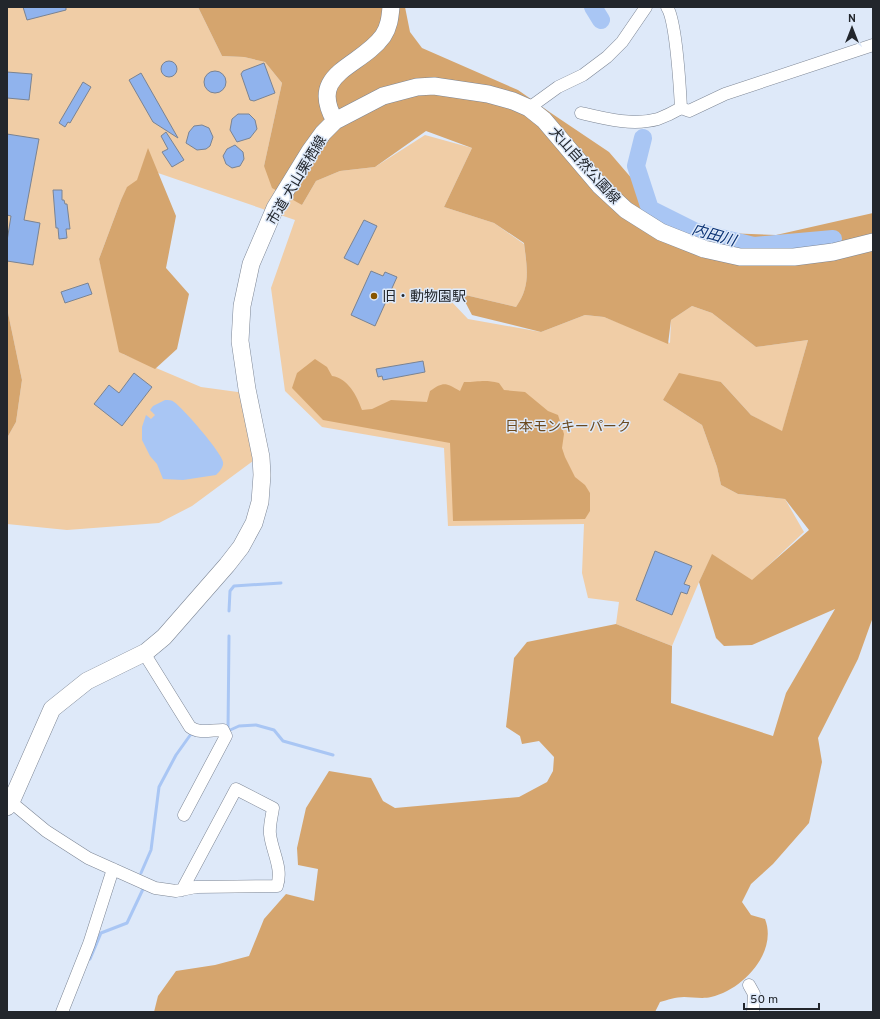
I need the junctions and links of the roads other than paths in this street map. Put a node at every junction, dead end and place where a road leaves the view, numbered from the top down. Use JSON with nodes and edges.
{"nodes":[{"id":1,"x":391,"y":7,"type":"edge"},
{"id":2,"x":646,"y":7,"type":"edge"},
{"id":3,"x":667,"y":7,"type":"edge"},
{"id":4,"x":873,"y":45,"type":"edge"},
{"id":5,"x":529,"y":108,"type":"junction"},
{"id":6,"x":681,"y":108,"type":"junction"},
{"id":7,"x":581,"y":113,"type":"dead end"},
{"id":8,"x":335,"y":121,"type":"junction"},
{"id":9,"x":873,"y":242,"type":"edge"},
{"id":10,"x":144,"y":653,"type":"junction"},
{"id":11,"x":9,"y":805,"type":"edge"},
{"id":12,"x":184,"y":815,"type":"dead end"},
{"id":13,"x":113,"y":869,"type":"junction"},
{"id":14,"x":182,"y":890,"type":"junction"},
{"id":15,"x":749,"y":985,"type":"dead end"},
{"id":16,"x":62,"y":1012,"type":"edge"},
{"id":17,"x":753,"y":1012,"type":"edge"}],
"edges":[{"from":1,"to":8,"type":"street"},
{"from":2,"to":5,"type":"street"},
{"from":3,"to":6,"type":"street"},
{"from":4,"to":6,"type":"street"},
{"from":5,"to":8,"type":"street","name":"市道 犬山栗栖線"},
{"from":5,"to":9,"type":"street","name":"犬山自然公園線"},
{"from":6,"to":7,"type":"street"},
{"from":8,"to":10,"type":"street","name":"市道 犬山栗栖線"},
{"from":10,"to":11,"type":"street","name":"市道 犬山栗栖線"},
{"from":10,"to":12,"type":"street"},
{"from":11,"to":13,"type":"street"},
{"from":13,"to":14,"type":"street"},
{"from":13,"to":16,"type":"street"},
{"from":14,"to":14,"type":"street"},
{"from":15,"to":17,"type":"street"}]}
